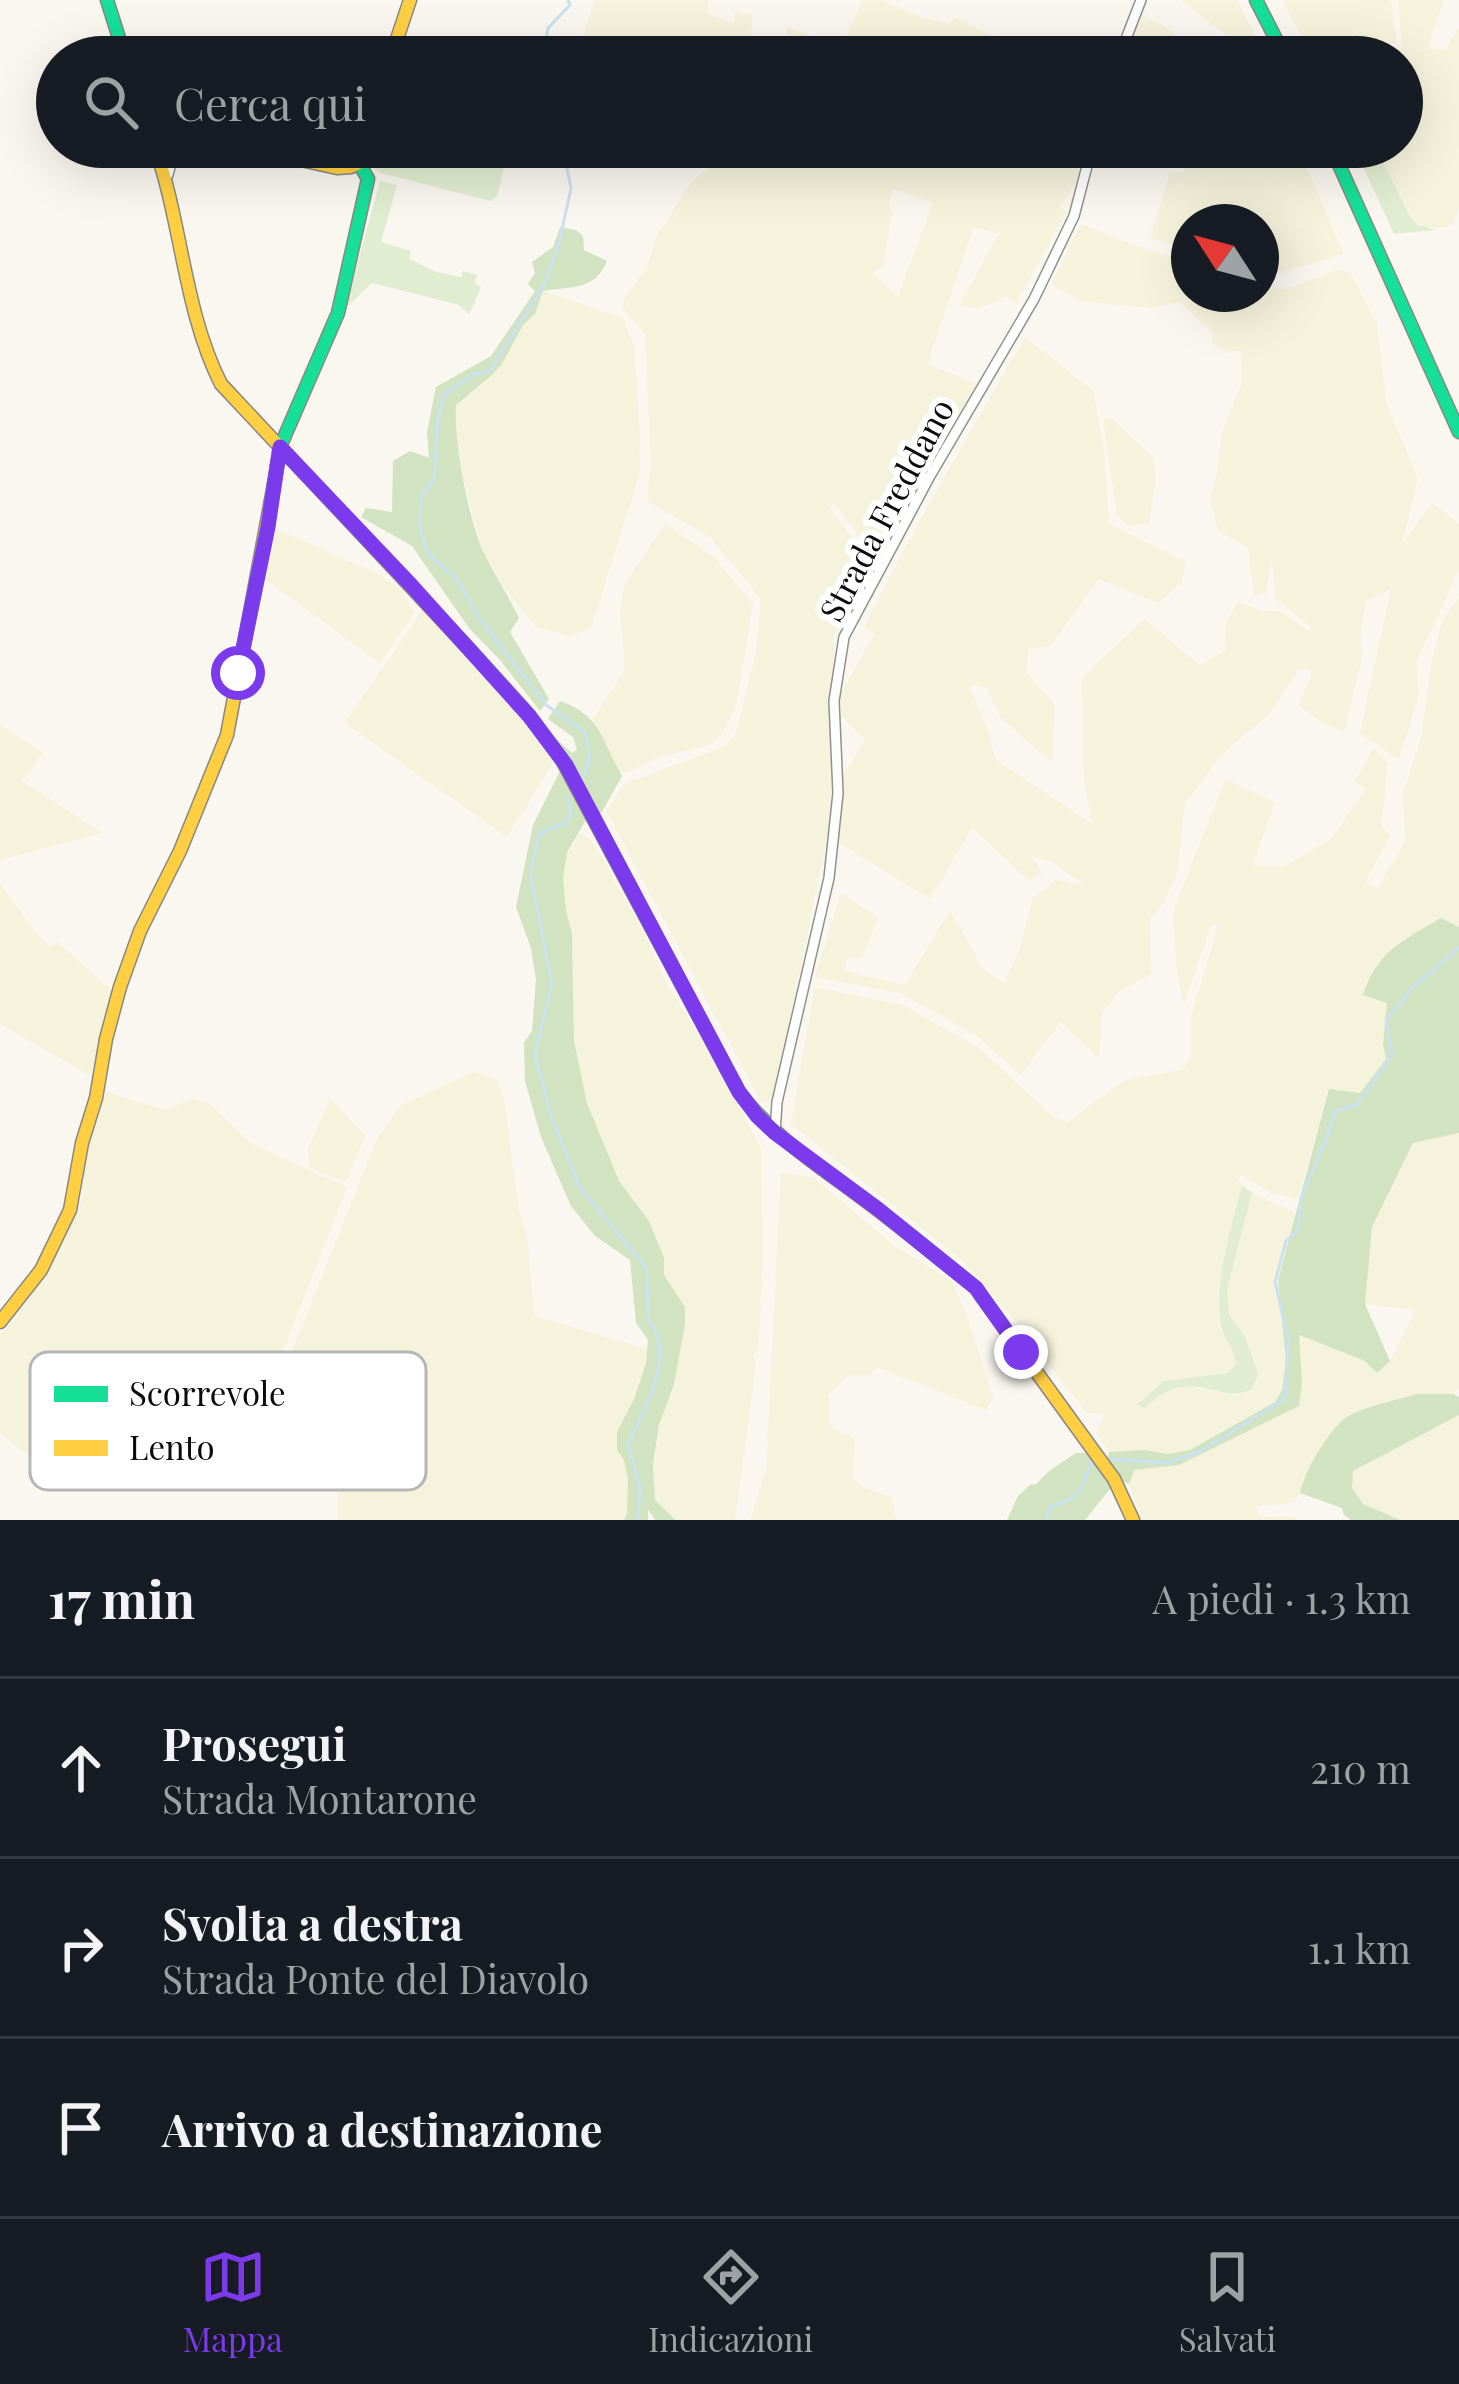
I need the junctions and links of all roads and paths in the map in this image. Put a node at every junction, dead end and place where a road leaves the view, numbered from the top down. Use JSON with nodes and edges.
{"nodes":[{"id":1,"x":107,"y":0,"type":"edge"},
{"id":2,"x":410,"y":0,"type":"edge"},
{"id":3,"x":1142,"y":0,"type":"edge"},
{"id":4,"x":1256,"y":0,"type":"edge"},
{"id":5,"x":1266,"y":0,"type":"edge"},
{"id":6,"x":118,"y":36,"type":"edge"},
{"id":7,"x":398,"y":36,"type":"edge"},
{"id":8,"x":1127,"y":36,"type":"edge"},
{"id":9,"x":1274,"y":36,"type":"edge"},
{"id":10,"x":1284,"y":36,"type":"edge"},
{"id":11,"x":163,"y":168,"type":"edge"},
{"id":12,"x":168,"y":168,"type":"edge"},
{"id":13,"x":364,"y":168,"type":"edge"},
{"id":14,"x":1087,"y":168,"type":"edge"},
{"id":15,"x":1340,"y":168,"type":"edge"},
{"id":16,"x":1351,"y":168,"type":"edge"},
{"id":17,"x":167,"y":181,"type":"junction"},
{"id":18,"x":1459,"y":407,"type":"edge"},
{"id":19,"x":1459,"y":432,"type":"edge"},
{"id":20,"x":280,"y":447,"type":"junction"},
{"id":21,"x":775,"y":1133,"type":"junction"},
{"id":22,"x":0,"y":1322,"type":"edge"},
{"id":23,"x":1133,"y":1520,"type":"edge"}],
"edges":[{"from":1,"to":6,"type":"main road"},
{"from":2,"to":7,"type":"main road"},
{"from":3,"to":8,"type":"street"},
{"from":4,"to":9,"type":"main road"},
{"from":5,"to":10,"type":"main road"},
{"from":11,"to":17,"type":"main road"},
{"from":12,"to":17,"type":"street"},
{"from":13,"to":20,"type":"main road"},
{"from":14,"to":21,"type":"street","name":"Strada Freddano"},
{"from":15,"to":19,"type":"main road"},
{"from":16,"to":18,"type":"main road"},
{"from":17,"to":20,"type":"main road"},
{"from":20,"to":21,"type":"main road"},
{"from":20,"to":22,"type":"main road"},
{"from":21,"to":23,"type":"main road"}]}
